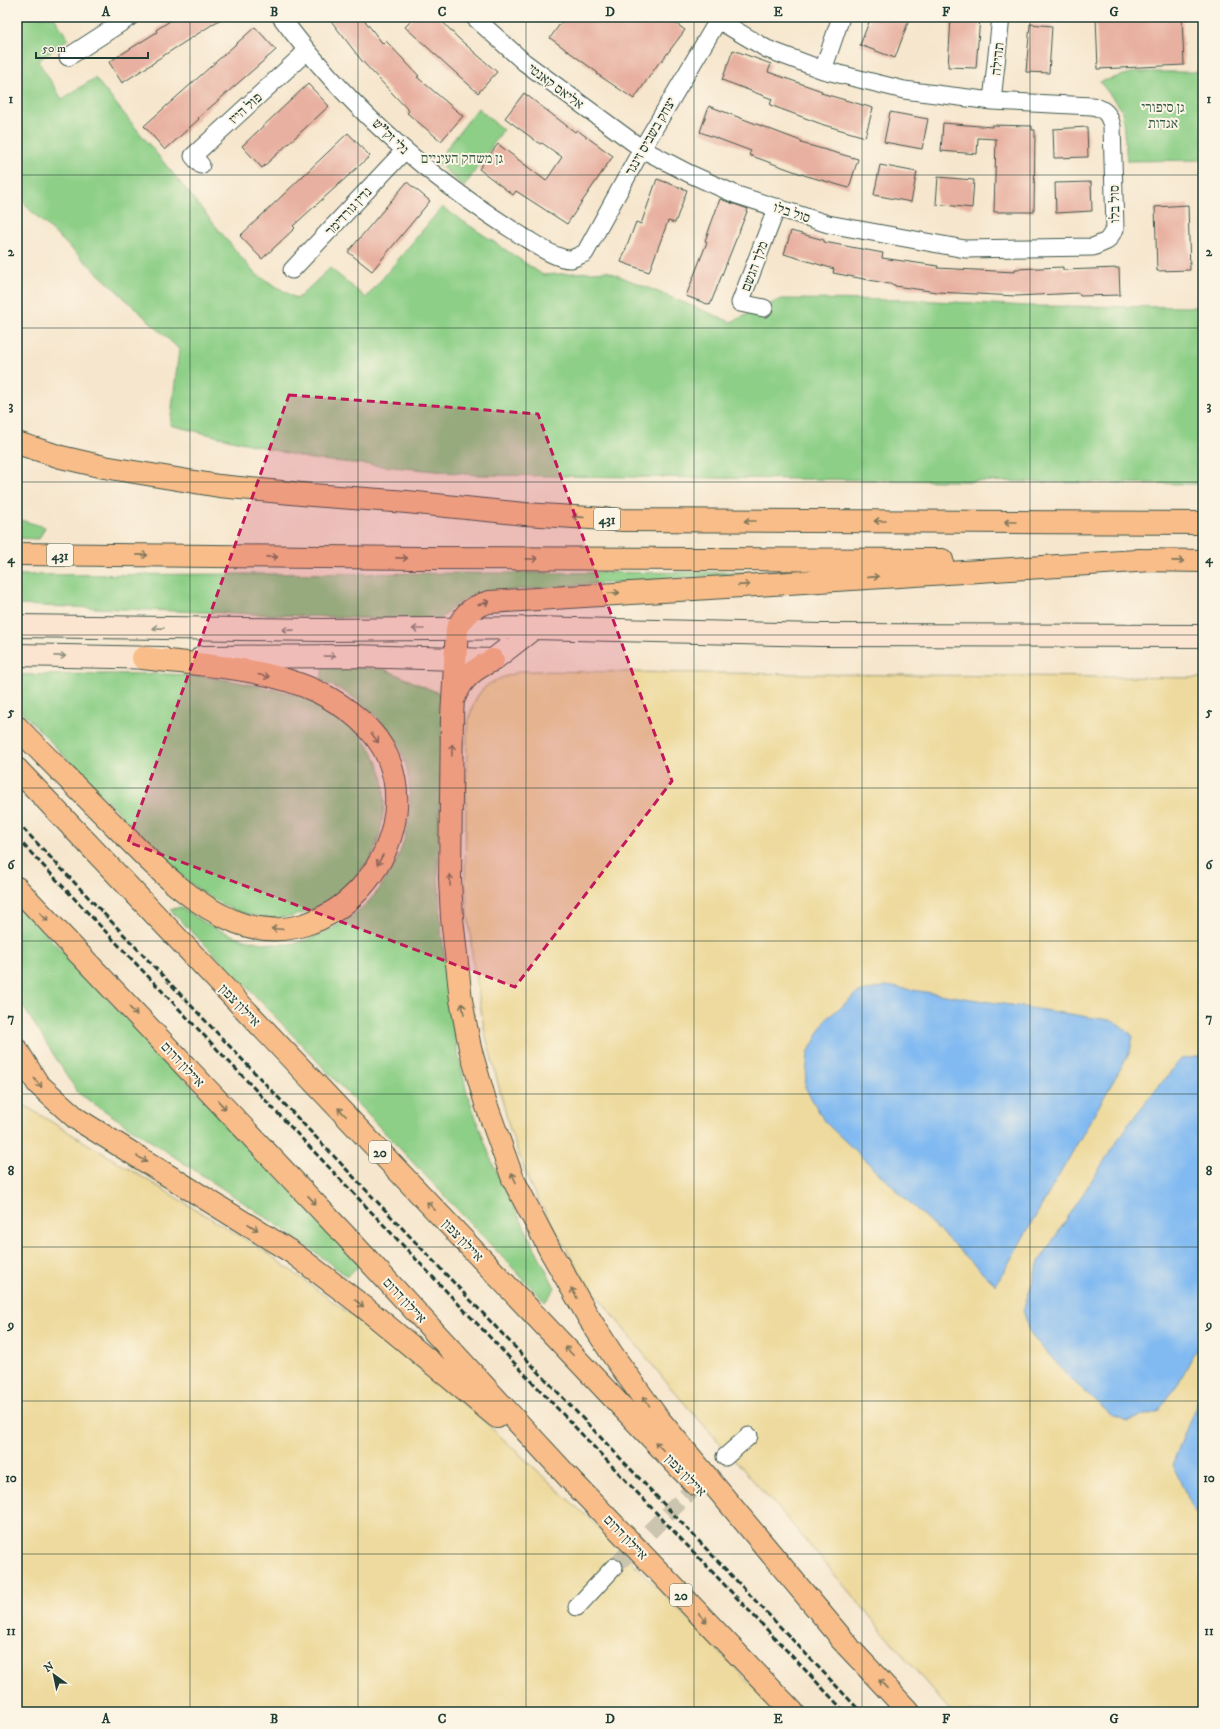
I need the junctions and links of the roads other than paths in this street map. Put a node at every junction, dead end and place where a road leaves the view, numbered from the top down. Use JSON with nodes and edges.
{"nodes":[{"id":1,"x":130,"y":17,"type":"edge"},
{"id":2,"x":281,"y":17,"type":"edge"},
{"id":3,"x":474,"y":17,"type":"edge"},
{"id":4,"x":840,"y":17,"type":"edge"},
{"id":5,"x":1001,"y":17,"type":"edge"},
{"id":6,"x":717,"y":18,"type":"edge"},
{"id":7,"x":307,"y":52,"type":"junction"},
{"id":8,"x":68,"y":56,"type":"dead end"},
{"id":9,"x":824,"y":70,"type":"junction"},
{"id":10,"x":992,"y":100,"type":"junction"},
{"id":11,"x":405,"y":150,"type":"junction"},
{"id":12,"x":642,"y":150,"type":"junction"},
{"id":13,"x":201,"y":165,"type":"dead end"},
{"id":14,"x":777,"y":207,"type":"junction"},
{"id":15,"x":585,"y":253,"type":"joint"},
{"id":16,"x":292,"y":270,"type":"dead end"},
{"id":17,"x":764,"y":308,"type":"dead end"},
{"id":18,"x":17,"y":443,"type":"edge"},
{"id":19,"x":1203,"y":518,"type":"edge"},
{"id":20,"x":1037,"y":522,"type":"junction"},
{"id":21,"x":1203,"y":523,"type":"edge"},
{"id":22,"x":17,"y":554,"type":"edge"},
{"id":23,"x":1152,"y":560,"type":"junction"},
{"id":24,"x":1203,"y":561,"type":"edge"},
{"id":25,"x":17,"y":626,"type":"edge"},
{"id":26,"x":534,"y":628,"type":"junction"},
{"id":27,"x":457,"y":629,"type":"junction"},
{"id":28,"x":1203,"y":636,"type":"edge"},
{"id":29,"x":19,"y":655,"type":"edge"},
{"id":30,"x":143,"y":658,"type":"junction"},
{"id":31,"x":456,"y":659,"type":"junction"},
{"id":32,"x":493,"y":660,"type":"junction"},
{"id":33,"x":453,"y":701,"type":"junction"},
{"id":34,"x":17,"y":727,"type":"edge"},
{"id":35,"x":17,"y":769,"type":"edge"},
{"id":36,"x":17,"y":888,"type":"edge"},
{"id":37,"x":17,"y":1050,"type":"edge"},
{"id":38,"x":750,"y":1436,"type":"dead end"},
{"id":39,"x":725,"y":1457,"type":"tunnel mouth"},
{"id":40,"x":570,"y":1479,"type":"junction"},
{"id":41,"x":614,"y":1567,"type":"tunnel mouth"},
{"id":42,"x":577,"y":1607,"type":"dead end"},
{"id":43,"x":849,"y":1648,"type":"junction"},
{"id":44,"x":793,"y":1712,"type":"edge"},
{"id":45,"x":909,"y":1712,"type":"edge"}],
"edges":[{"from":1,"to":8,"type":"street"},
{"from":2,"to":7,"type":"street","name":"נלי זק\"ש"},
{"from":3,"to":12,"type":"street","name":"אליאס קאנטי"},
{"from":4,"to":9,"type":"street"},
{"from":5,"to":10,"type":"street","name":"תהילה"},
{"from":6,"to":9,"type":"street","name":"סול בלו"},
{"from":6,"to":12,"type":"street","name":"יצחק בשביס זינגר"},
{"from":7,"to":11,"type":"street","name":"נלי זק\"ש"},
{"from":7,"to":13,"type":"street","name":"פול הייז"},
{"from":9,"to":10,"type":"street","name":"סול בלו"},
{"from":10,"to":14,"type":"street","name":"סול בלו"},
{"from":11,"to":15,"type":"street","name":"נלי זק\"ש"},
{"from":11,"to":16,"type":"street","name":"נדין גורדימר"},
{"from":12,"to":14,"type":"street","name":"סול בלו"},
{"from":12,"to":15,"type":"street","name":"יצחק בשביס זינגר"},
{"from":14,"to":17,"type":"street","name":"מלך הגשם"},
{"from":20,"to":18,"type":"highway","number":"431","one_way":true},
{"from":19,"to":20,"type":"highway"},
{"from":20,"to":21,"type":"highway","number":"431"},
{"from":22,"to":23,"type":"highway","number":"431","one_way":true},
{"from":23,"to":24,"type":"highway","number":"431","one_way":true},
{"from":27,"to":23,"type":"highway","one_way":true},
{"from":27,"to":25,"type":"street","one_way":true},
{"from":26,"to":27,"type":"street"},
{"from":26,"to":28,"type":"street"},
{"from":26,"to":32,"type":"street"},
{"from":27,"to":31,"type":"highway"},
{"from":29,"to":30,"type":"street","one_way":true},
{"from":30,"to":31,"type":"street","one_way":true},
{"from":30,"to":34,"type":"highway","one_way":true},
{"from":31,"to":32,"type":"street"},
{"from":31,"to":33,"type":"highway"},
{"from":32,"to":33,"type":"highway"},
{"from":43,"to":33,"type":"highway","one_way":true},
{"from":43,"to":35,"type":"highway","name":"איילון צפון","number":"20","one_way":true},
{"from":36,"to":40,"type":"highway","name":"איילון דרום","number":"20","one_way":true},
{"from":37,"to":40,"type":"highway","one_way":true},
{"from":38,"to":39,"type":"street"},
{"from":40,"to":44,"type":"highway","name":"איילון דרום","number":"20","one_way":true},
{"from":41,"to":42,"type":"street"},
{"from":45,"to":43,"type":"highway","name":"איילון צפון","number":"20","one_way":true}]}
